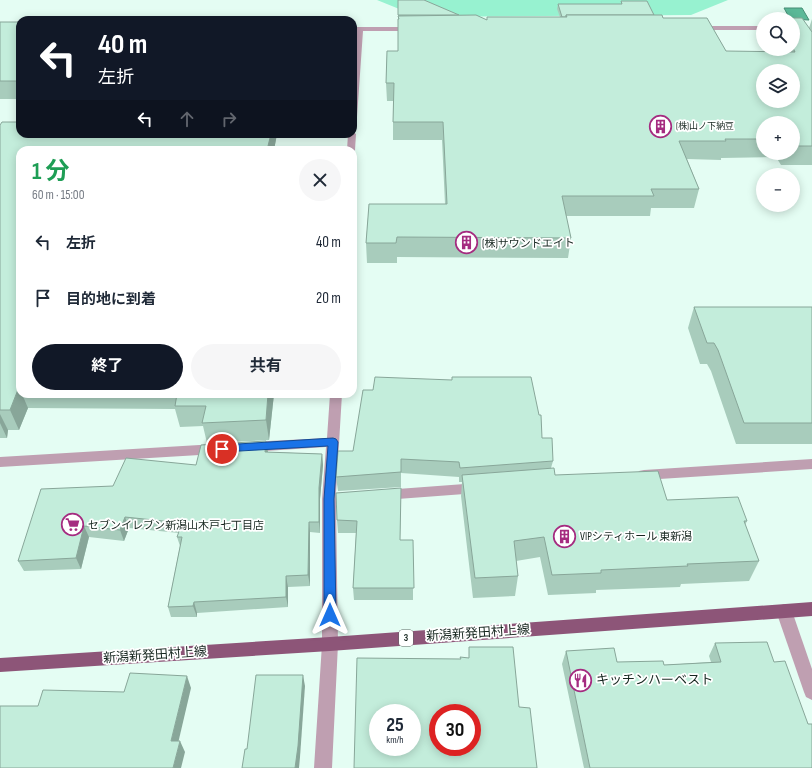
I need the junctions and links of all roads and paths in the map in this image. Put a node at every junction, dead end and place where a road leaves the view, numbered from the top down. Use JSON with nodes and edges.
{"nodes":[{"id":1,"x":692,"y":28,"type":"edge"},
{"id":2,"x":756,"y":28,"type":"edge"},
{"id":3,"x":423,"y":29,"type":"edge"},
{"id":4,"x":357,"y":30,"type":"edge"},
{"id":5,"x":336,"y":398,"type":"edge"},
{"id":6,"x":333,"y":442,"type":"junction"},
{"id":7,"x":0,"y":462,"type":"edge"},
{"id":8,"x":812,"y":464,"type":"edge"},
{"id":9,"x":628,"y":476,"type":"edge"},
{"id":10,"x":494,"y":486,"type":"edge"},
{"id":11,"x":329,"y":499,"type":"junction"},
{"id":12,"x":812,"y":609,"type":"edge"},
{"id":13,"x":784,"y":611,"type":"junction"},
{"id":14,"x":330,"y":644,"type":"junction"},
{"id":15,"x":0,"y":666,"type":"edge"},
{"id":16,"x":812,"y":692,"type":"edge"},
{"id":17,"x":323,"y":768,"type":"edge"}],
"edges":[{"from":1,"to":2,"type":"street"},
{"from":3,"to":4,"type":"street"},
{"from":5,"to":6,"type":"street"},
{"from":6,"to":7,"type":"street"},
{"from":6,"to":11,"type":"street"},
{"from":8,"to":9,"type":"street"},
{"from":10,"to":11,"type":"street"},
{"from":11,"to":14,"type":"street"},
{"from":12,"to":13,"type":"main road","name":"新潟新発田村上線","number":"3"},
{"from":13,"to":14,"type":"main road","name":"新潟新発田村上線","number":"3"},
{"from":13,"to":16,"type":"street"},
{"from":14,"to":15,"type":"main road","name":"新潟新発田村上線","number":"3"},
{"from":14,"to":17,"type":"street"}]}
